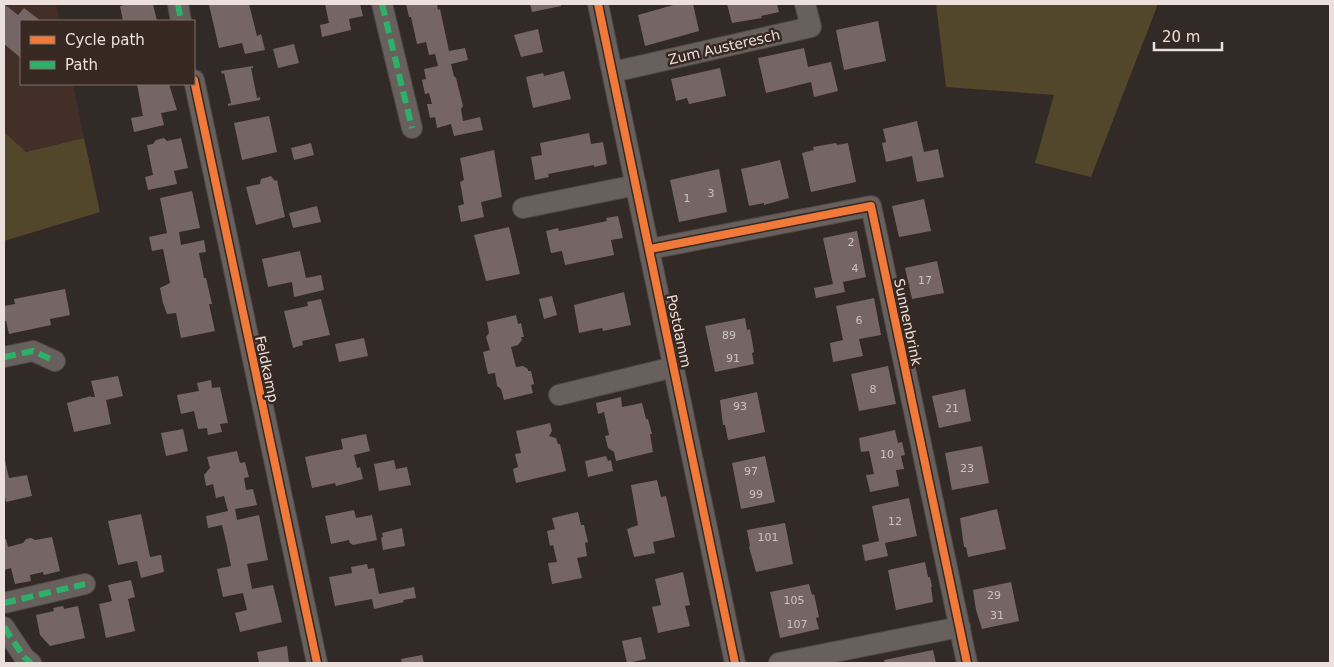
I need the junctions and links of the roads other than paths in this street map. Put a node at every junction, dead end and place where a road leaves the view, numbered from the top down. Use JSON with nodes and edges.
{"nodes":[{"id":1,"x":178,"y":4,"type":"edge"},
{"id":2,"x":382,"y":4,"type":"edge"},
{"id":3,"x":598,"y":4,"type":"edge"},
{"id":4,"x":805,"y":4,"type":"edge"},
{"id":5,"x":181,"y":20,"type":"edge"},
{"id":6,"x":613,"y":72,"type":"junction"},
{"id":7,"x":195,"y":85,"type":"edge"},
{"id":8,"x":412,"y":128,"type":"dead end"},
{"id":9,"x":636,"y":185,"type":"junction"},
{"id":10,"x":523,"y":208,"type":"dead end"},
{"id":11,"x":650,"y":249,"type":"junction"},
{"id":12,"x":4,"y":357,"type":"edge"},
{"id":13,"x":55,"y":361,"type":"dead end"},
{"id":14,"x":674,"y":367,"type":"junction"},
{"id":15,"x":559,"y":395,"type":"dead end"},
{"id":16,"x":85,"y":584,"type":"dead end"},
{"id":17,"x":4,"y":603,"type":"edge"},
{"id":18,"x":4,"y":628,"type":"edge"},
{"id":19,"x":960,"y":628,"type":"junction"},
{"id":20,"x":31,"y":663,"type":"edge"},
{"id":21,"x":316,"y":663,"type":"edge"},
{"id":22,"x":735,"y":663,"type":"edge"},
{"id":23,"x":779,"y":663,"type":"edge"},
{"id":24,"x":967,"y":663,"type":"edge"}],
"edges":[{"from":1,"to":5,"type":"street"},
{"from":2,"to":8,"type":"street"},
{"from":3,"to":6,"type":"street","name":"Postdamm"},
{"from":4,"to":6,"type":"street","name":"Zum Austeresch"},
{"from":6,"to":9,"type":"street","name":"Postdamm"},
{"from":7,"to":21,"type":"street","name":"Feldkamp"},
{"from":9,"to":10,"type":"street"},
{"from":9,"to":11,"type":"street","name":"Postdamm"},
{"from":11,"to":14,"type":"street","name":"Postdamm"},
{"from":11,"to":19,"type":"street","name":"Sunnenbrink"},
{"from":12,"to":13,"type":"street"},
{"from":14,"to":15,"type":"street","name":"Postdamm"},
{"from":14,"to":22,"type":"street","name":"Postdamm"},
{"from":16,"to":17,"type":"street"},
{"from":18,"to":20,"type":"street"},
{"from":19,"to":23,"type":"street"},
{"from":19,"to":24,"type":"street","name":"Sunnenbrink"}]}
